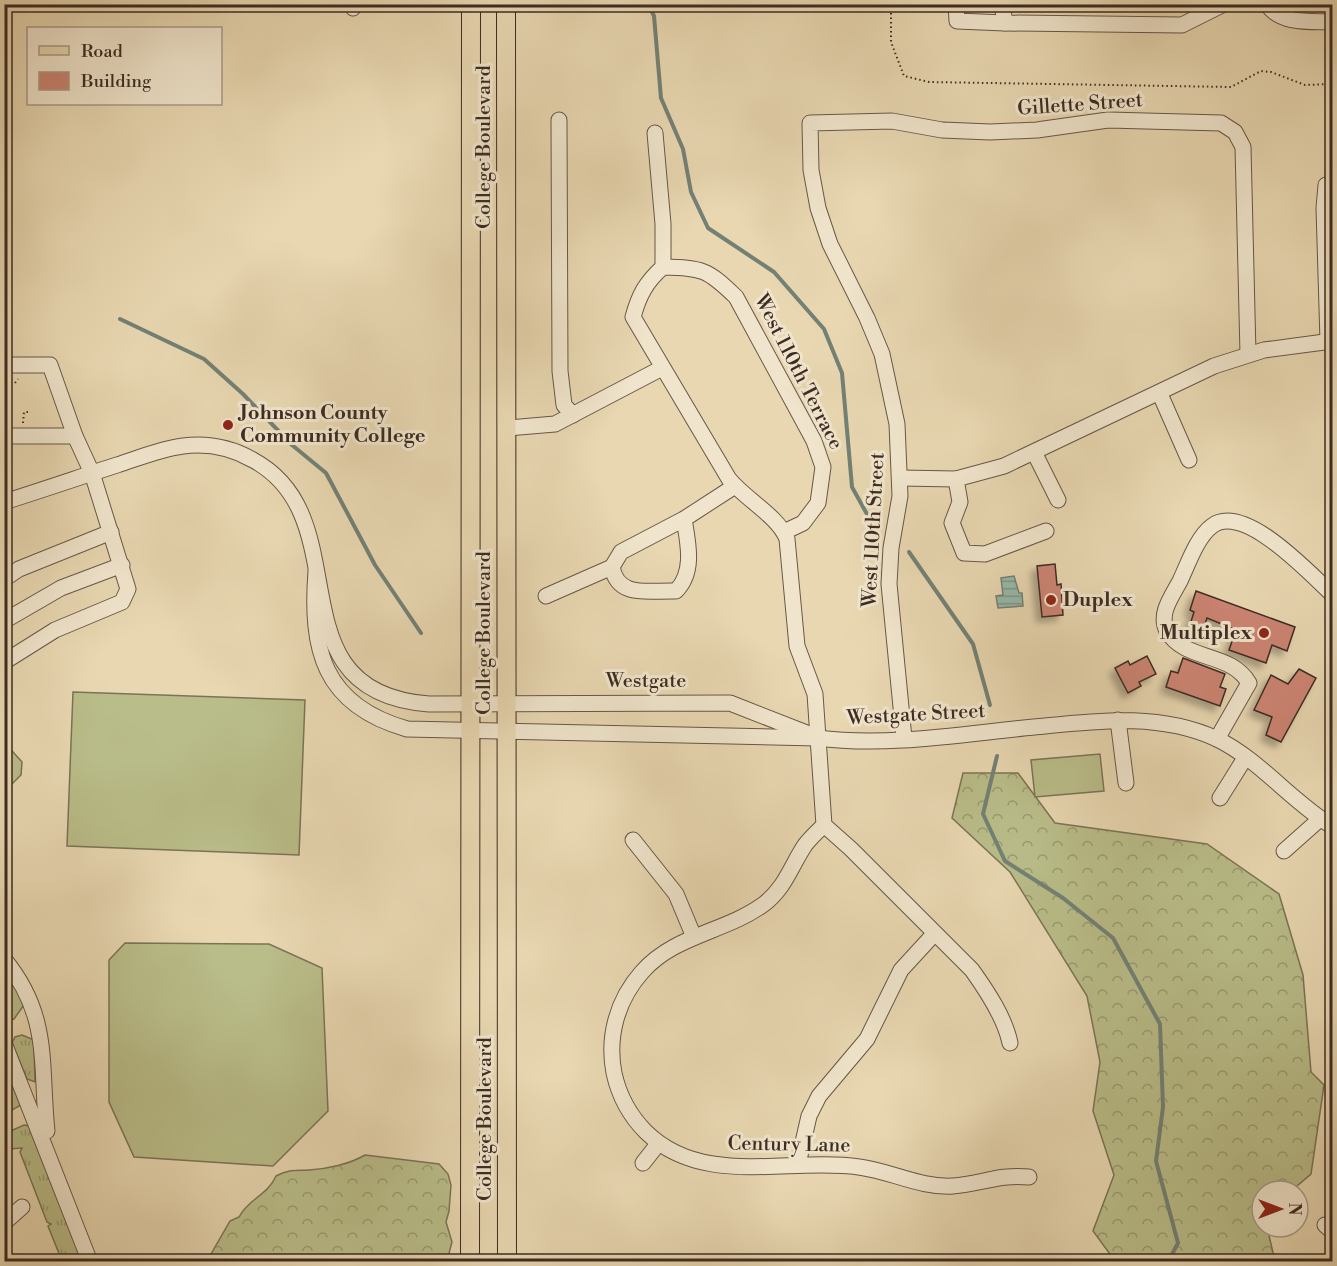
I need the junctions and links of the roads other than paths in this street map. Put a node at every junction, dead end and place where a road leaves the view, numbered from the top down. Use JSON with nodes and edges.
{"nodes":[{"id":1,"x":471,"y":4,"type":"edge"},
{"id":2,"x":506,"y":4,"type":"edge"},
{"id":3,"x":956,"y":4,"type":"edge"},
{"id":4,"x":1002,"y":4,"type":"edge"},
{"id":5,"x":1224,"y":4,"type":"edge"},
{"id":6,"x":1267,"y":4,"type":"edge"},
{"id":7,"x":1332,"y":22,"type":"edge"},
{"id":8,"x":1005,"y":23,"type":"junction"},
{"id":9,"x":559,"y":120,"type":"dead end"},
{"id":10,"x":810,"y":123,"type":"joint"},
{"id":11,"x":655,"y":133,"type":"dead end"},
{"id":12,"x":1326,"y":185,"type":"dead end"},
{"id":13,"x":663,"y":267,"type":"junction"},
{"id":14,"x":1330,"y":341,"type":"edge"},
{"id":15,"x":1248,"y":354,"type":"junction"},
{"id":16,"x":9,"y":365,"type":"dead end"},
{"id":17,"x":662,"y":368,"type":"junction"},
{"id":18,"x":1160,"y":394,"type":"junction"},
{"id":19,"x":573,"y":415,"type":"junction"},
{"id":20,"x":507,"y":428,"type":"junction"},
{"id":21,"x":4,"y":435,"type":"edge"},
{"id":22,"x":75,"y":435,"type":"junction"},
{"id":23,"x":1035,"y":454,"type":"junction"},
{"id":24,"x":1189,"y":460,"type":"dead end"},
{"id":25,"x":92,"y":473,"type":"junction"},
{"id":26,"x":900,"y":478,"type":"junction"},
{"id":27,"x":956,"y":478,"type":"junction"},
{"id":28,"x":735,"y":486,"type":"junction"},
{"id":29,"x":1058,"y":500,"type":"dead end"},
{"id":30,"x":4,"y":502,"type":"edge"},
{"id":31,"x":684,"y":519,"type":"junction"},
{"id":32,"x":1046,"y":531,"type":"dead end"},
{"id":33,"x":111,"y":532,"type":"junction"},
{"id":34,"x":784,"y":532,"type":"junction"},
{"id":35,"x":122,"y":566,"type":"junction"},
{"id":36,"x":612,"y":567,"type":"junction"},
{"id":37,"x":316,"y":571,"type":"junction"},
{"id":38,"x":4,"y":579,"type":"edge"},
{"id":39,"x":1332,"y":594,"type":"edge"},
{"id":40,"x":546,"y":596,"type":"dead end"},
{"id":41,"x":4,"y":621,"type":"edge"},
{"id":42,"x":4,"y":662,"type":"edge"},
{"id":43,"x":507,"y":703,"type":"junction"},
{"id":44,"x":469,"y":704,"type":"junction"},
{"id":45,"x":1118,"y":720,"type":"junction"},
{"id":46,"x":469,"y":731,"type":"junction"},
{"id":47,"x":507,"y":732,"type":"junction"},
{"id":48,"x":817,"y":738,"type":"junction"},
{"id":49,"x":904,"y":738,"type":"junction"},
{"id":50,"x":1216,"y":739,"type":"junction"},
{"id":51,"x":1245,"y":758,"type":"junction"},
{"id":52,"x":1126,"y":783,"type":"dead end"},
{"id":53,"x":1220,"y":798,"type":"dead end"},
{"id":54,"x":1326,"y":823,"type":"edge"},
{"id":55,"x":824,"y":825,"type":"junction"},
{"id":56,"x":633,"y":840,"type":"dead end"},
{"id":57,"x":1284,"y":851,"type":"dead end"},
{"id":58,"x":934,"y":934,"type":"junction"},
{"id":59,"x":694,"y":937,"type":"junction"},
{"id":60,"x":4,"y":958,"type":"edge"},
{"id":61,"x":4,"y":1043,"type":"edge"},
{"id":62,"x":1010,"y":1043,"type":"dead end"},
{"id":63,"x":658,"y":1144,"type":"junction"},
{"id":64,"x":50,"y":1155,"type":"junction"},
{"id":65,"x":642,"y":1163,"type":"dead end"},
{"id":66,"x":798,"y":1164,"type":"junction"},
{"id":67,"x":1029,"y":1177,"type":"dead end"},
{"id":68,"x":22,"y":1207,"type":"dead end"},
{"id":69,"x":4,"y":1223,"type":"edge"},
{"id":70,"x":90,"y":1262,"type":"edge"},
{"id":71,"x":470,"y":1262,"type":"edge"},
{"id":72,"x":507,"y":1262,"type":"edge"}],
"edges":[{"from":1,"to":44,"type":"main road","name":"College Boulevard"},
{"from":2,"to":20,"type":"main road","name":"College Boulevard"},
{"from":3,"to":8,"type":"street"},
{"from":4,"to":8,"type":"street"},
{"from":5,"to":8,"type":"street"},
{"from":6,"to":7,"type":"street"},
{"from":9,"to":19,"type":"street"},
{"from":10,"to":15,"type":"street","name":"Gillette Street"},
{"from":10,"to":26,"type":"street","name":"West 110th Street"},
{"from":11,"to":13,"type":"street"},
{"from":12,"to":14,"type":"street"},
{"from":13,"to":17,"type":"street"},
{"from":13,"to":34,"type":"street","name":"West 110th Terrace"},
{"from":14,"to":15,"type":"street"},
{"from":15,"to":18,"type":"street"},
{"from":16,"to":22,"type":"street"},
{"from":17,"to":19,"type":"street"},
{"from":17,"to":28,"type":"street"},
{"from":18,"to":23,"type":"street"},
{"from":18,"to":24,"type":"street"},
{"from":19,"to":20,"type":"street"},
{"from":20,"to":43,"type":"main road","name":"College Boulevard"},
{"from":21,"to":22,"type":"street"},
{"from":22,"to":25,"type":"street"},
{"from":23,"to":27,"type":"street"},
{"from":23,"to":29,"type":"street"},
{"from":25,"to":30,"type":"street"},
{"from":25,"to":33,"type":"street"},
{"from":25,"to":37,"type":"street"},
{"from":26,"to":27,"type":"street"},
{"from":26,"to":49,"type":"street","name":"West 110th Street"},
{"from":27,"to":32,"type":"street"},
{"from":28,"to":31,"type":"street"},
{"from":28,"to":34,"type":"street"},
{"from":31,"to":36,"type":"street"},
{"from":31,"to":36,"type":"street"},
{"from":33,"to":35,"type":"street"},
{"from":33,"to":38,"type":"street"},
{"from":34,"to":48,"type":"street"},
{"from":35,"to":41,"type":"street"},
{"from":35,"to":42,"type":"street"},
{"from":36,"to":40,"type":"street"},
{"from":37,"to":44,"type":"street","name":"Westgate"},
{"from":37,"to":46,"type":"street","name":"Westgate Street"},
{"from":39,"to":50,"type":"street"},
{"from":43,"to":44,"type":"street","name":"Westgate"},
{"from":43,"to":47,"type":"main road","name":"College Boulevard"},
{"from":43,"to":48,"type":"street","name":"Westgate"},
{"from":44,"to":46,"type":"main road","name":"College Boulevard"},
{"from":45,"to":49,"type":"street","name":"Westgate Street"},
{"from":45,"to":50,"type":"street","name":"Westgate Street"},
{"from":45,"to":52,"type":"street"},
{"from":46,"to":47,"type":"street","name":"Westgate Street"},
{"from":46,"to":71,"type":"main road","name":"College Boulevard"},
{"from":47,"to":48,"type":"street","name":"Westgate Street"},
{"from":47,"to":72,"type":"main road","name":"College Boulevard"},
{"from":48,"to":49,"type":"street","name":"Westgate Street"},
{"from":48,"to":55,"type":"street"},
{"from":50,"to":51,"type":"street","name":"Westgate Street"},
{"from":51,"to":53,"type":"street"},
{"from":51,"to":54,"type":"street","name":"Westgate Street"},
{"from":54,"to":57,"type":"street"},
{"from":55,"to":58,"type":"street"},
{"from":55,"to":59,"type":"street","name":"Century Lane"},
{"from":56,"to":59,"type":"street"},
{"from":58,"to":62,"type":"street"},
{"from":58,"to":66,"type":"street"},
{"from":59,"to":63,"type":"street","name":"Century Lane"},
{"from":60,"to":64,"type":"street"},
{"from":61,"to":64,"type":"street"},
{"from":63,"to":65,"type":"street"},
{"from":63,"to":66,"type":"street","name":"Century Lane"},
{"from":64,"to":70,"type":"street"},
{"from":66,"to":67,"type":"street","name":"Century Lane"},
{"from":68,"to":69,"type":"street"}]}
